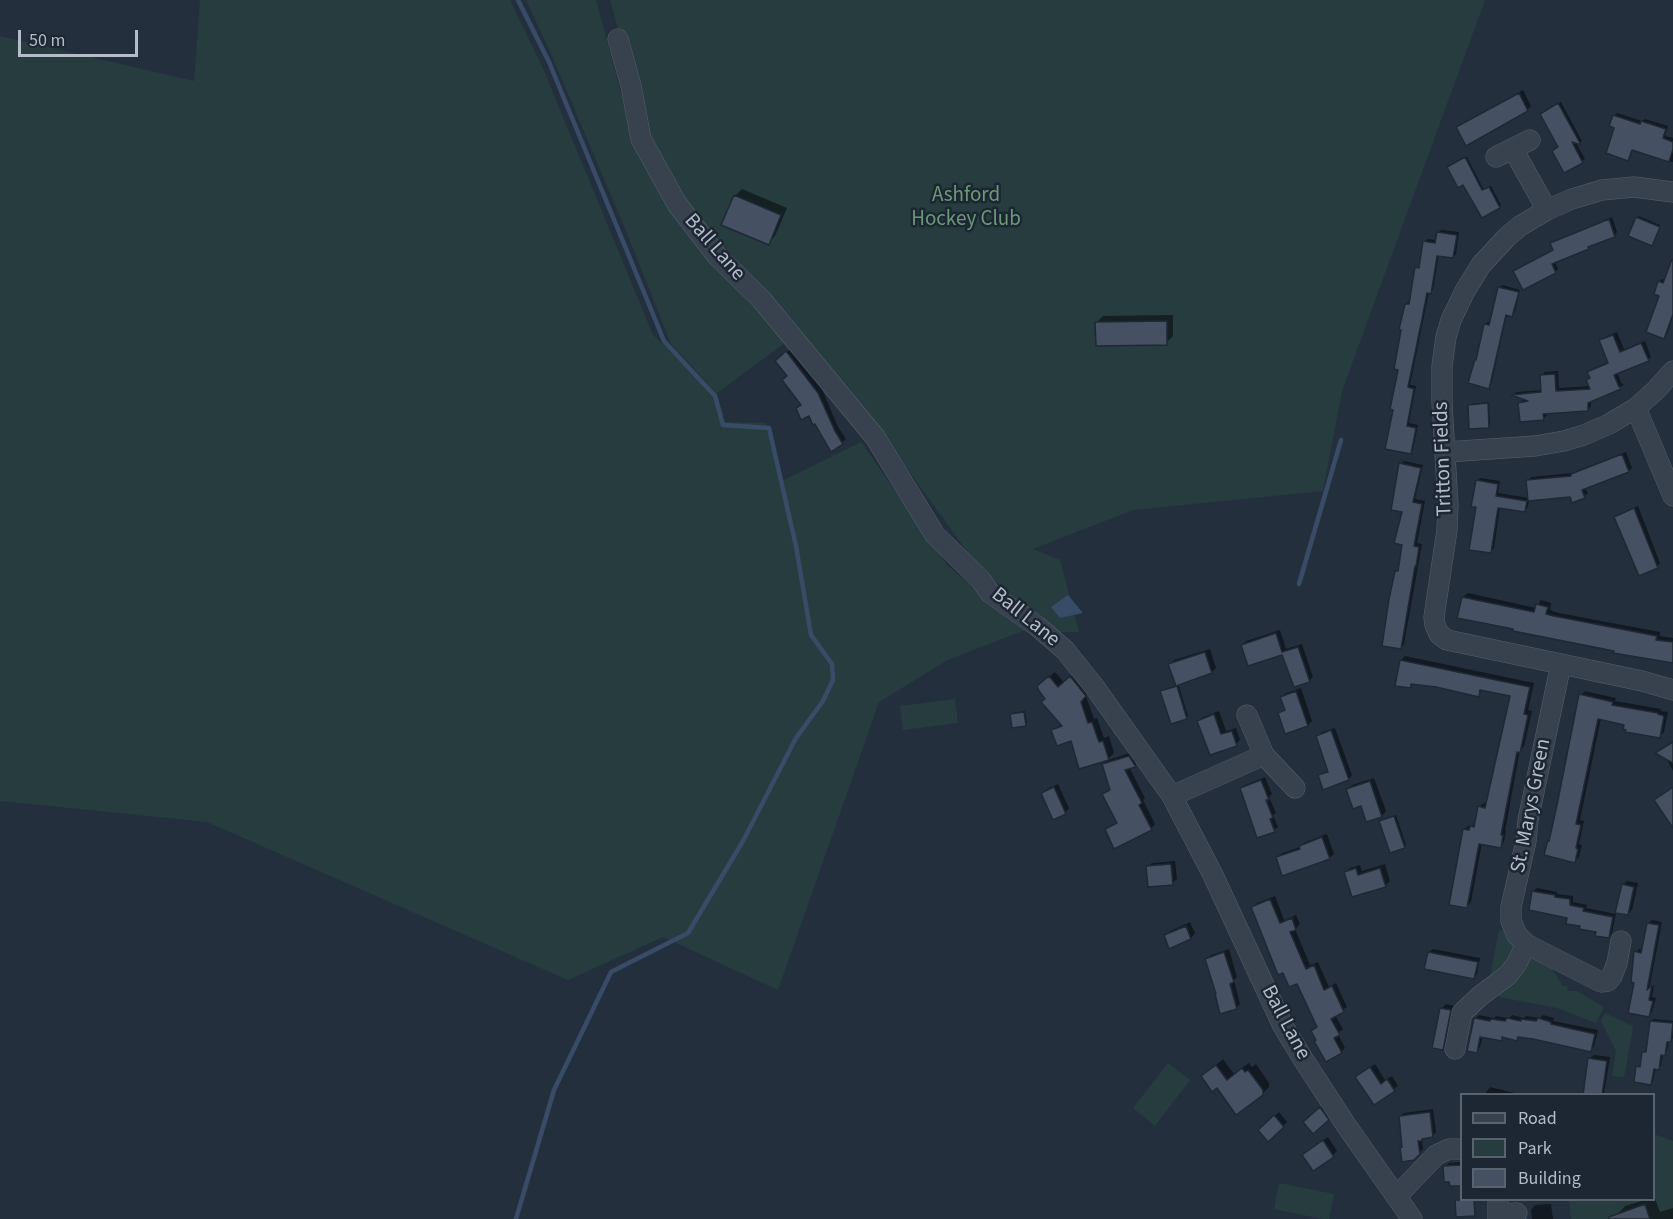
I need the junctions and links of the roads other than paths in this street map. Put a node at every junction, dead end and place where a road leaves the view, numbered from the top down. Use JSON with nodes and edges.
{"nodes":[{"id":1,"x":618,"y":39,"type":"dead end"},
{"id":2,"x":1513,"y":149,"type":"dead end"},
{"id":3,"x":1673,"y":192,"type":"edge"},
{"id":4,"x":1547,"y":210,"type":"junction"},
{"id":5,"x":1673,"y":371,"type":"edge"},
{"id":6,"x":1636,"y":408,"type":"junction"},
{"id":7,"x":1446,"y":452,"type":"junction"},
{"id":8,"x":1673,"y":496,"type":"edge"},
{"id":9,"x":1561,"y":664,"type":"junction"},
{"id":10,"x":1673,"y":690,"type":"edge"},
{"id":11,"x":1247,"y":715,"type":"dead end"},
{"id":12,"x":1264,"y":755,"type":"junction"},
{"id":13,"x":1295,"y":788,"type":"dead end"},
{"id":14,"x":1172,"y":796,"type":"junction"},
{"id":15,"x":1621,"y":942,"type":"dead end"},
{"id":16,"x":1526,"y":944,"type":"junction"},
{"id":17,"x":1455,"y":1048,"type":"dead end"},
{"id":18,"x":1460,"y":1149,"type":"edge"},
{"id":19,"x":1396,"y":1197,"type":"junction"},
{"id":20,"x":1412,"y":1219,"type":"edge"}],
"edges":[{"from":1,"to":14,"type":"street","name":"Ball Lane"},
{"from":2,"to":4,"type":"street"},
{"from":3,"to":4,"type":"street","name":"Tritton Fields"},
{"from":4,"to":7,"type":"street","name":"Tritton Fields"},
{"from":5,"to":6,"type":"street"},
{"from":6,"to":7,"type":"street"},
{"from":6,"to":8,"type":"street"},
{"from":7,"to":9,"type":"street","name":"Tritton Fields"},
{"from":9,"to":10,"type":"street","name":"Tritton Fields"},
{"from":9,"to":16,"type":"street","name":"St. Marys Green"},
{"from":11,"to":12,"type":"street"},
{"from":12,"to":13,"type":"street"},
{"from":12,"to":14,"type":"street"},
{"from":14,"to":19,"type":"street","name":"Ball Lane"},
{"from":15,"to":16,"type":"street"},
{"from":16,"to":17,"type":"street"},
{"from":18,"to":19,"type":"street"},
{"from":19,"to":20,"type":"street","name":"Ball Lane"}]}
